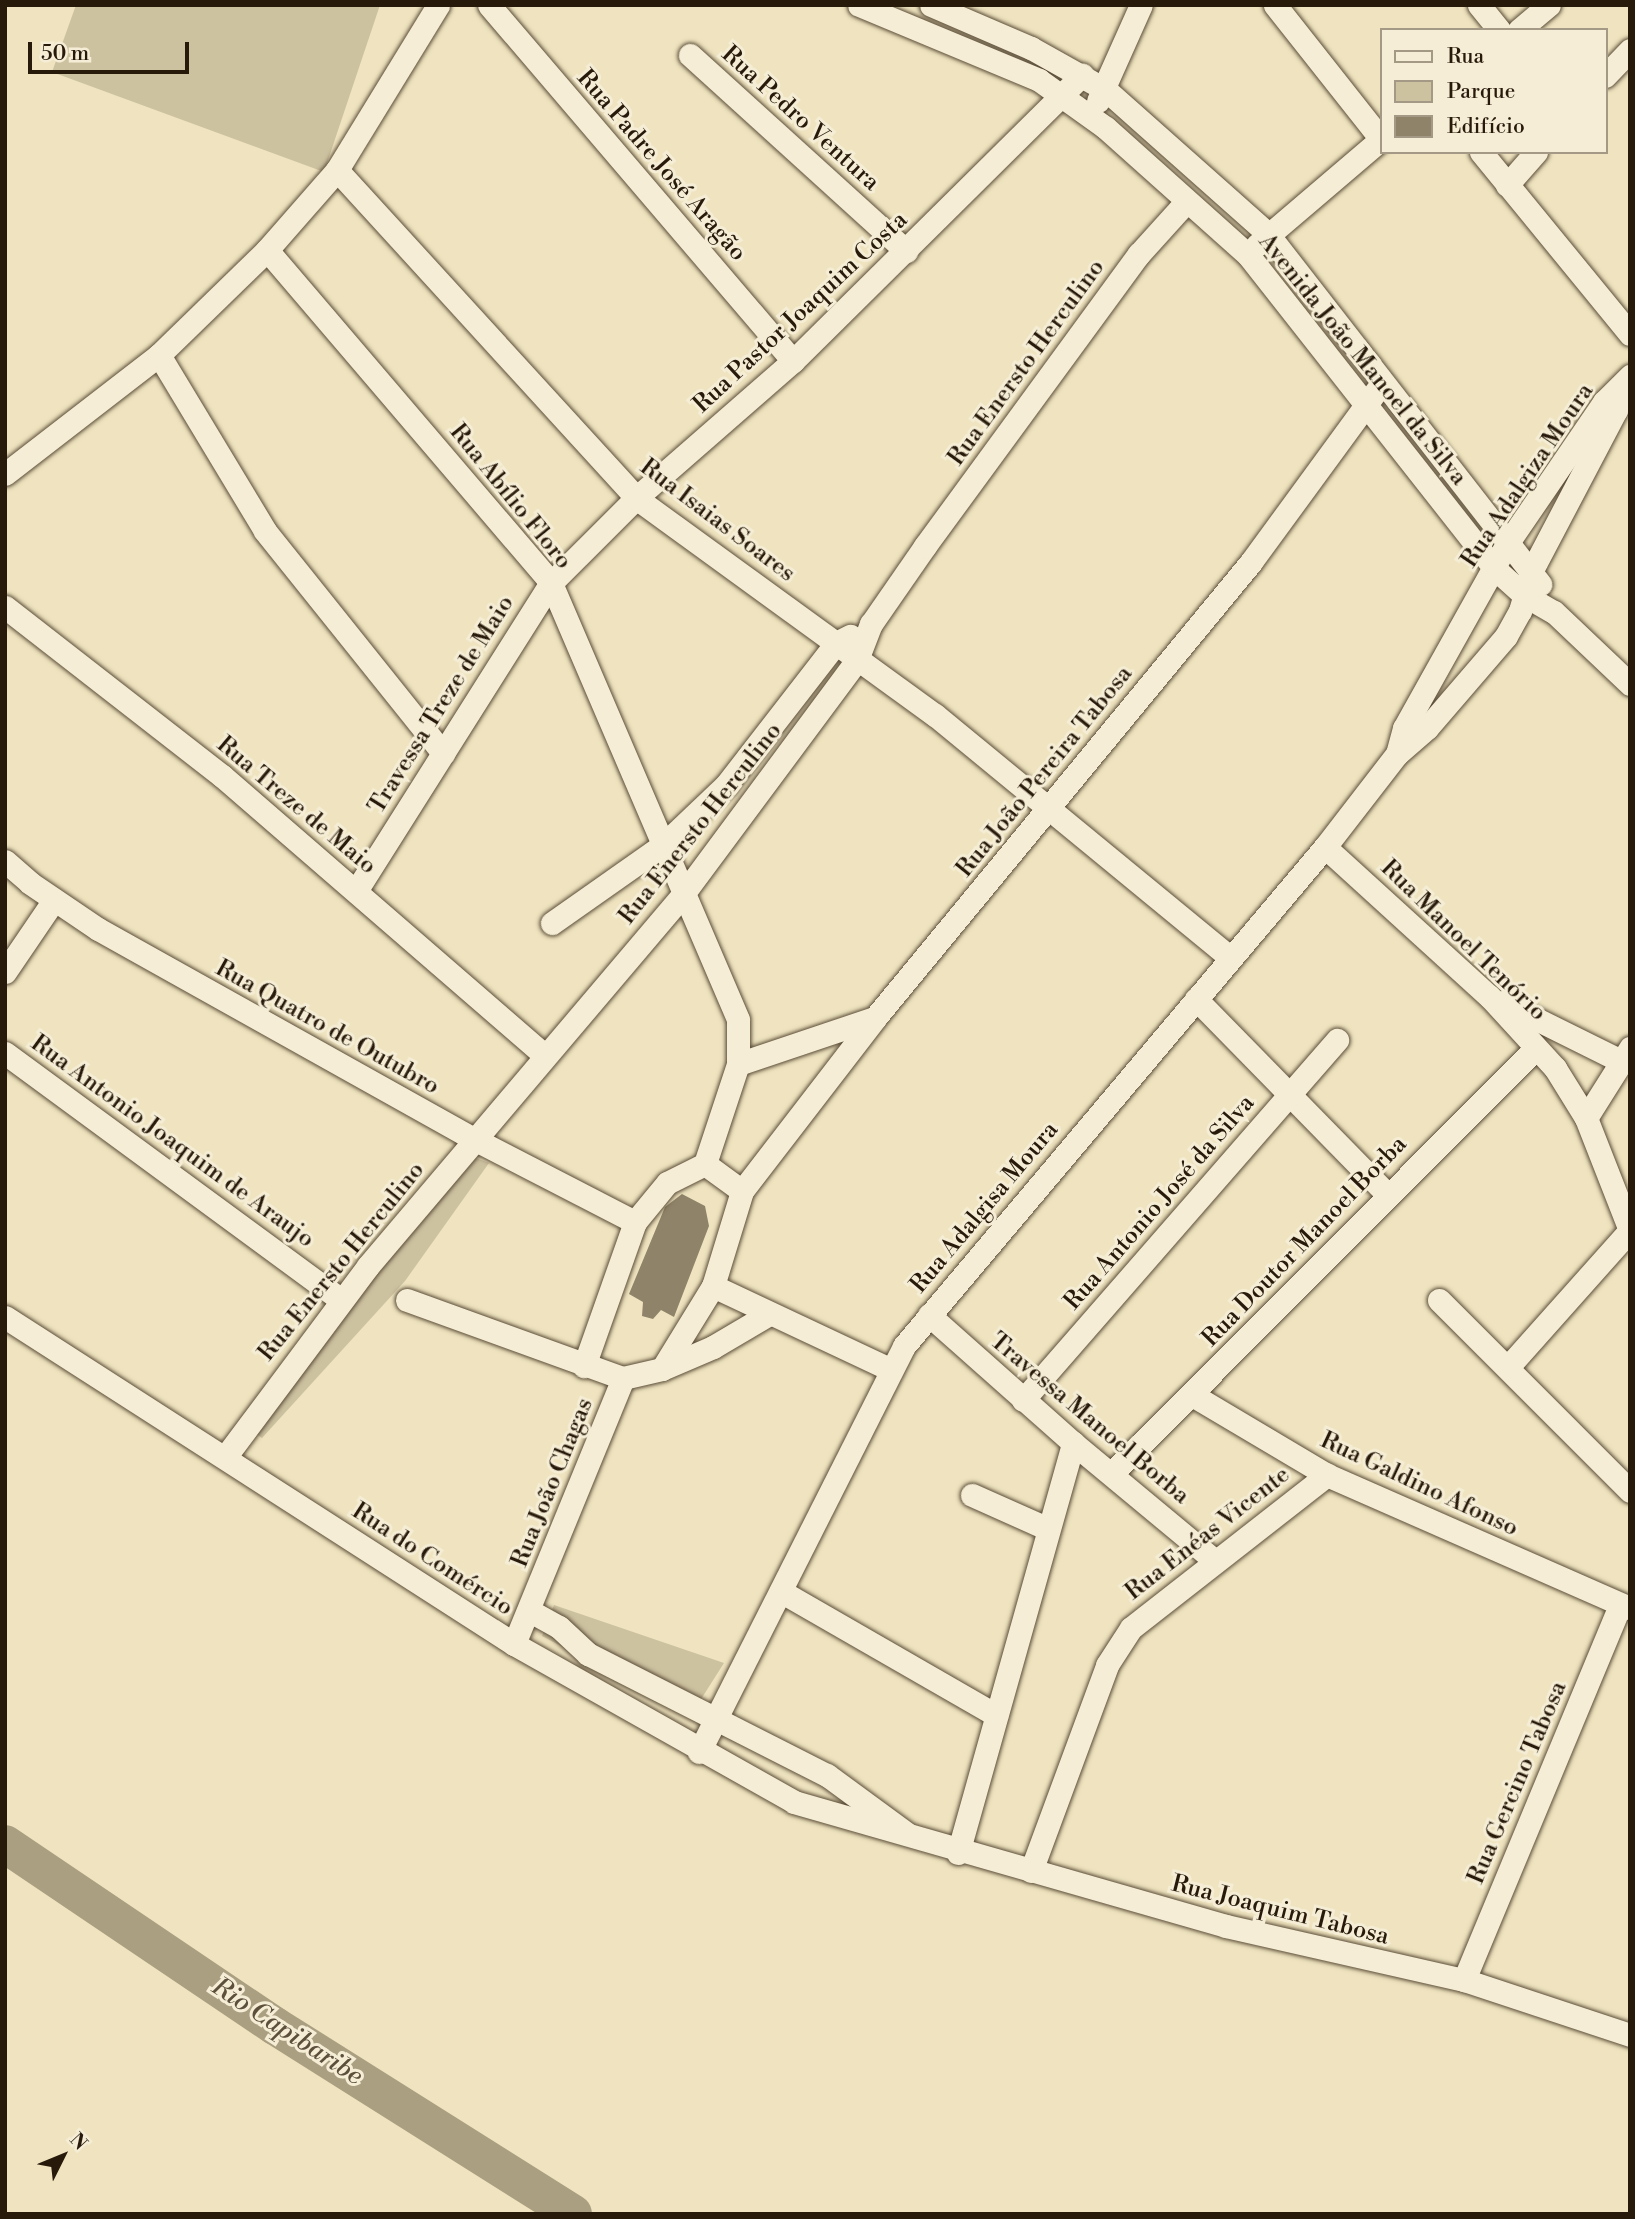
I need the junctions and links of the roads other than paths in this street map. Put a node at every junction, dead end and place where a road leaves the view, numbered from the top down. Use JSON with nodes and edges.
{"nodes":[{"id":1,"x":438,"y":5,"type":"edge"},
{"id":2,"x":489,"y":5,"type":"edge"},
{"id":3,"x":859,"y":5,"type":"edge"},
{"id":4,"x":931,"y":5,"type":"edge"},
{"id":5,"x":1141,"y":5,"type":"edge"},
{"id":6,"x":1275,"y":5,"type":"edge"},
{"id":7,"x":1479,"y":5,"type":"edge"},
{"id":8,"x":1549,"y":5,"type":"edge"},
{"id":9,"x":1497,"y":28,"type":"edge"},
{"id":10,"x":1521,"y":28,"type":"edge"},
{"id":11,"x":1630,"y":50,"type":"edge"},
{"id":12,"x":690,"y":55,"type":"dead end"},
{"id":13,"x":1607,"y":74,"type":"edge"},
{"id":14,"x":1082,"y":75,"type":"junction"},
{"id":15,"x":1106,"y":90,"type":"junction"},
{"id":16,"x":1062,"y":94,"type":"junction"},
{"id":17,"x":1089,"y":113,"type":"junction"},
{"id":18,"x":1380,"y":138,"type":"edge"},
{"id":19,"x":1380,"y":140,"type":"edge"},
{"id":20,"x":1483,"y":154,"type":"edge"},
{"id":21,"x":1534,"y":154,"type":"edge"},
{"id":22,"x":337,"y":170,"type":"junction"},
{"id":23,"x":1507,"y":185,"type":"junction"},
{"id":24,"x":1186,"y":202,"type":"junction"},
{"id":25,"x":1267,"y":233,"type":"junction"},
{"id":26,"x":267,"y":250,"type":"junction"},
{"id":27,"x":906,"y":251,"type":"junction"},
{"id":28,"x":1248,"y":255,"type":"junction"},
{"id":29,"x":1630,"y":334,"type":"edge"},
{"id":30,"x":159,"y":355,"type":"junction"},
{"id":31,"x":793,"y":360,"type":"junction"},
{"id":32,"x":1382,"y":383,"type":"junction"},
{"id":33,"x":1620,"y":400,"type":"edge"},
{"id":34,"x":1366,"y":404,"type":"junction"},
{"id":35,"x":5,"y":474,"type":"edge"},
{"id":36,"x":636,"y":498,"type":"junction"},
{"id":37,"x":1507,"y":544,"type":"junction"},
{"id":38,"x":1494,"y":568,"type":"junction"},
{"id":39,"x":1531,"y":572,"type":"junction"},
{"id":40,"x":551,"y":583,"type":"junction"},
{"id":41,"x":1524,"y":595,"type":"junction"},
{"id":42,"x":5,"y":607,"type":"edge"},
{"id":43,"x":1554,"y":612,"type":"junction"},
{"id":44,"x":871,"y":624,"type":"junction"},
{"id":45,"x":836,"y":643,"type":"junction"},
{"id":46,"x":857,"y":660,"type":"junction"},
{"id":47,"x":1630,"y":684,"type":"edge"},
{"id":48,"x":443,"y":753,"type":"junction"},
{"id":49,"x":1397,"y":754,"type":"junction"},
{"id":50,"x":1051,"y":808,"type":"junction"},
{"id":51,"x":663,"y":845,"type":"junction"},
{"id":52,"x":1325,"y":847,"type":"junction"},
{"id":53,"x":5,"y":861,"type":"edge"},
{"id":54,"x":356,"y":891,"type":"junction"},
{"id":55,"x":684,"y":893,"type":"junction"},
{"id":56,"x":54,"y":900,"type":"junction"},
{"id":57,"x":552,"y":923,"type":"dead end"},
{"id":58,"x":1230,"y":957,"type":"junction"},
{"id":59,"x":5,"y":972,"type":"edge"},
{"id":60,"x":1489,"y":996,"type":"junction"},
{"id":61,"x":1196,"y":999,"type":"junction"},
{"id":62,"x":875,"y":1018,"type":"junction"},
{"id":63,"x":1337,"y":1040,"type":"dead end"},
{"id":64,"x":1536,"y":1048,"type":"junction"},
{"id":65,"x":5,"y":1053,"type":"edge"},
{"id":66,"x":1625,"y":1055,"type":"edge"},
{"id":67,"x":545,"y":1056,"type":"junction"},
{"id":68,"x":738,"y":1064,"type":"junction"},
{"id":69,"x":1289,"y":1095,"type":"junction"},
{"id":70,"x":1586,"y":1118,"type":"junction"},
{"id":71,"x":476,"y":1140,"type":"junction"},
{"id":72,"x":705,"y":1164,"type":"junction"},
{"id":73,"x":742,"y":1191,"type":"junction"},
{"id":74,"x":1388,"y":1195,"type":"junction"},
{"id":75,"x":635,"y":1222,"type":"junction"},
{"id":76,"x":1630,"y":1230,"type":"edge"},
{"id":77,"x":713,"y":1286,"type":"junction"},
{"id":78,"x":341,"y":1300,"type":"junction"},
{"id":79,"x":407,"y":1300,"type":"dead end"},
{"id":80,"x":1439,"y":1300,"type":"dead end"},
{"id":81,"x":769,"y":1314,"type":"junction"},
{"id":82,"x":929,"y":1315,"type":"junction"},
{"id":83,"x":5,"y":1317,"type":"edge"},
{"id":84,"x":584,"y":1366,"type":"junction"},
{"id":85,"x":1508,"y":1367,"type":"junction"},
{"id":86,"x":662,"y":1369,"type":"junction"},
{"id":87,"x":889,"y":1369,"type":"junction"},
{"id":88,"x":623,"y":1378,"type":"junction"},
{"id":89,"x":1194,"y":1396,"type":"junction"},
{"id":90,"x":1023,"y":1400,"type":"junction"},
{"id":91,"x":1073,"y":1443,"type":"junction"},
{"id":92,"x":226,"y":1456,"type":"junction"},
{"id":93,"x":1112,"y":1473,"type":"junction"},
{"id":94,"x":1327,"y":1475,"type":"junction"},
{"id":95,"x":1630,"y":1491,"type":"edge"},
{"id":96,"x":972,"y":1495,"type":"dead end"},
{"id":97,"x":1046,"y":1528,"type":"junction"},
{"id":98,"x":1215,"y":1561,"type":"junction"},
{"id":99,"x":782,"y":1592,"type":"junction"},
{"id":100,"x":1625,"y":1607,"type":"edge"},
{"id":101,"x":530,"y":1611,"type":"junction"},
{"id":102,"x":514,"y":1644,"type":"junction"},
{"id":103,"x":996,"y":1715,"type":"junction"},
{"id":104,"x":713,"y":1716,"type":"junction"},
{"id":105,"x":699,"y":1752,"type":"junction"},
{"id":106,"x":845,"y":1820,"type":"joint"},
{"id":107,"x":917,"y":1841,"type":"junction"},
{"id":108,"x":958,"y":1853,"type":"junction"},
{"id":109,"x":1031,"y":1871,"type":"junction"},
{"id":110,"x":1464,"y":1980,"type":"junction"},
{"id":111,"x":1630,"y":2035,"type":"edge"}],
"edges":[{"from":1,"to":22,"type":"street"},
{"from":2,"to":31,"type":"street","name":"Rua Padre José Aragão"},
{"from":3,"to":16,"type":"street","name":"Avenida João Manoel da Silva"},
{"from":4,"to":14,"type":"street","name":"Avenida João Manoel da Silva"},
{"from":5,"to":15,"type":"street"},
{"from":6,"to":18,"type":"street"},
{"from":7,"to":9,"type":"street"},
{"from":8,"to":10,"type":"street"},
{"from":11,"to":13,"type":"street"},
{"from":12,"to":27,"type":"street","name":"Rua Pedro Ventura"},
{"from":14,"to":15,"type":"street","name":"Avenida João Manoel da Silva"},
{"from":14,"to":16,"type":"street","name":"Rua Pastor Joaquim Costa"},
{"from":15,"to":17,"type":"street"},
{"from":15,"to":25,"type":"street","name":"Avenida João Manoel da Silva"},
{"from":16,"to":17,"type":"street","name":"Avenida João Manoel da Silva"},
{"from":16,"to":27,"type":"street","name":"Rua Pastor Joaquim Costa"},
{"from":17,"to":24,"type":"street","name":"Avenida João Manoel da Silva"},
{"from":19,"to":25,"type":"street"},
{"from":20,"to":23,"type":"street"},
{"from":21,"to":23,"type":"street"},
{"from":22,"to":26,"type":"street"},
{"from":22,"to":36,"type":"street","name":"Rua Isaias Soares"},
{"from":23,"to":29,"type":"street"},
{"from":24,"to":28,"type":"street","name":"Avenida João Manoel da Silva"},
{"from":24,"to":44,"type":"street","name":"Rua Enersto Herculino"},
{"from":25,"to":28,"type":"street"},
{"from":25,"to":32,"type":"street","name":"Avenida João Manoel da Silva"},
{"from":26,"to":30,"type":"street"},
{"from":26,"to":40,"type":"street","name":"Rua Abílio Floro"},
{"from":27,"to":31,"type":"street","name":"Rua Pastor Joaquim Costa"},
{"from":28,"to":34,"type":"street","name":"Avenida João Manoel da Silva"},
{"from":30,"to":35,"type":"street"},
{"from":30,"to":48,"type":"street"},
{"from":31,"to":36,"type":"street","name":"Rua Pastor Joaquim Costa"},
{"from":32,"to":34,"type":"street","name":"Rua João Pereira Tabosa"},
{"from":32,"to":37,"type":"street","name":"Avenida João Manoel da Silva"},
{"from":33,"to":37,"type":"street","name":"Rua Adalgiza Moura"},
{"from":33,"to":39,"type":"street","name":"Rua Adalgiza Moura"},
{"from":34,"to":38,"type":"street","name":"Avenida João Manoel da Silva"},
{"from":34,"to":50,"type":"street","name":"Rua João Pereira Tabosa"},
{"from":36,"to":40,"type":"street","name":"Rua Pastor Joaquim Costa"},
{"from":36,"to":45,"type":"street","name":"Rua Isaias Soares"},
{"from":37,"to":38,"type":"street","name":"Rua Adalgiza Moura"},
{"from":37,"to":39,"type":"street","name":"Avenida João Manoel da Silva"},
{"from":38,"to":41,"type":"street","name":"Avenida João Manoel da Silva"},
{"from":38,"to":49,"type":"street","name":"Rua Adalgiza Moura"},
{"from":39,"to":41,"type":"street","name":"Rua Adalgiza Moura"},
{"from":39,"to":43,"type":"street","name":"Avenida João Manoel da Silva"},
{"from":40,"to":48,"type":"street","name":"Travessa Treze de Maio"},
{"from":40,"to":51,"type":"street","name":"Rua Abílio Floro"},
{"from":41,"to":43,"type":"street","name":"Avenida João Manoel da Silva"},
{"from":41,"to":49,"type":"street","name":"Rua Adalgiza Moura"},
{"from":42,"to":54,"type":"street","name":"Rua Treze de Maio"},
{"from":43,"to":47,"type":"street"},
{"from":44,"to":45,"type":"street"},
{"from":44,"to":46,"type":"street","name":"Rua Enersto Herculino"},
{"from":45,"to":46,"type":"street","name":"Rua Isaias Soares"},
{"from":45,"to":51,"type":"street"},
{"from":46,"to":50,"type":"street","name":"Rua Isaias Soares"},
{"from":46,"to":55,"type":"street","name":"Rua Enersto Herculino"},
{"from":48,"to":54,"type":"street","name":"Travessa Treze de Maio"},
{"from":49,"to":52,"type":"street","name":"Rua Adalgisa Moura"},
{"from":50,"to":58,"type":"street","name":"Rua Isaias Soares"},
{"from":50,"to":62,"type":"street","name":"Rua João Pereira Tabosa"},
{"from":51,"to":55,"type":"street","name":"Rua Abílio Floro"},
{"from":51,"to":57,"type":"street"},
{"from":52,"to":58,"type":"street","name":"Rua Adalgisa Moura"},
{"from":52,"to":60,"type":"street","name":"Rua Manoel Tenório"},
{"from":53,"to":56,"type":"street","name":"Rua Quatro de Outubro"},
{"from":54,"to":67,"type":"street","name":"Rua Treze de Maio"},
{"from":55,"to":67,"type":"street","name":"Rua Enersto Herculino"},
{"from":55,"to":68,"type":"street","name":"Rua Abílio Floro"},
{"from":56,"to":59,"type":"street"},
{"from":56,"to":71,"type":"street","name":"Rua Quatro de Outubro"},
{"from":58,"to":61,"type":"street","name":"Rua Adalgisa Moura"},
{"from":60,"to":64,"type":"street","name":"Rua Manoel Tenório"},
{"from":60,"to":66,"type":"street"},
{"from":61,"to":69,"type":"street"},
{"from":61,"to":82,"type":"street","name":"Rua Adalgisa Moura"},
{"from":62,"to":68,"type":"street"},
{"from":62,"to":73,"type":"street","name":"Rua João Pereira Tabosa"},
{"from":63,"to":69,"type":"street","name":"Rua Antonio José da Silva"},
{"from":64,"to":70,"type":"street","name":"Rua Manoel Tenório"},
{"from":64,"to":74,"type":"street","name":"Rua Doutor Manoel Borba"},
{"from":65,"to":78,"type":"street","name":"Rua Antonio Joaquim de Araujo"},
{"from":66,"to":70,"type":"street"},
{"from":67,"to":71,"type":"street","name":"Rua Enersto Herculino"},
{"from":68,"to":72,"type":"street","name":"Rua Abílio Floro"},
{"from":69,"to":74,"type":"street"},
{"from":69,"to":90,"type":"street","name":"Rua Antonio José da Silva"},
{"from":70,"to":76,"type":"street","name":"Rua Manoel Tenório"},
{"from":71,"to":75,"type":"street","name":"Rua Quatro de Outubro"},
{"from":71,"to":78,"type":"street","name":"Rua Enersto Herculino"},
{"from":72,"to":73,"type":"street"},
{"from":72,"to":75,"type":"street"},
{"from":73,"to":77,"type":"street"},
{"from":74,"to":89,"type":"street","name":"Rua Doutor Manoel Borba"},
{"from":75,"to":84,"type":"street"},
{"from":76,"to":85,"type":"street"},
{"from":77,"to":81,"type":"street"},
{"from":77,"to":86,"type":"street"},
{"from":78,"to":92,"type":"street","name":"Rua Enersto Herculino"},
{"from":79,"to":84,"type":"street","name":"Rua João Chagas"},
{"from":80,"to":85,"type":"street"},
{"from":81,"to":86,"type":"street","name":"Rua João Chagas"},
{"from":81,"to":87,"type":"street"},
{"from":82,"to":87,"type":"street","name":"Rua Adalgisa Moura"},
{"from":82,"to":90,"type":"street","name":"Travessa Manoel Borba"},
{"from":83,"to":92,"type":"street","name":"Rua do Comércio"},
{"from":84,"to":88,"type":"street","name":"Rua João Chagas"},
{"from":85,"to":95,"type":"street"},
{"from":86,"to":88,"type":"street","name":"Rua João Chagas"},
{"from":87,"to":99,"type":"street","name":"Rua Adalgisa Moura"},
{"from":88,"to":101,"type":"street","name":"Rua João Chagas"},
{"from":89,"to":93,"type":"street","name":"Rua Doutor Manoel Borba"},
{"from":89,"to":94,"type":"street","name":"Rua Galdino Afonso"},
{"from":90,"to":91,"type":"street","name":"Travessa Manoel Borba"},
{"from":91,"to":93,"type":"street","name":"Travessa Manoel Borba"},
{"from":91,"to":97,"type":"street"},
{"from":92,"to":102,"type":"street","name":"Rua do Comércio"},
{"from":93,"to":98,"type":"street","name":"Travessa Manoel Borba"},
{"from":94,"to":98,"type":"street","name":"Rua Enéas Vicente"},
{"from":94,"to":100,"type":"street","name":"Rua Galdino Afonso"},
{"from":96,"to":97,"type":"street"},
{"from":97,"to":103,"type":"street"},
{"from":98,"to":109,"type":"street","name":"Rua Enéas Vicente"},
{"from":99,"to":103,"type":"street"},
{"from":99,"to":104,"type":"street","name":"Rua Adalgisa Moura"},
{"from":100,"to":110,"type":"street","name":"Rua Gercino Tabosa"},
{"from":101,"to":102,"type":"street","name":"Rua João Chagas"},
{"from":101,"to":104,"type":"street","name":"Rua do Comércio"},
{"from":102,"to":105,"type":"street","name":"Rua do Comércio"},
{"from":103,"to":108,"type":"street"},
{"from":104,"to":105,"type":"street","name":"Rua Adalgisa Moura"},
{"from":104,"to":107,"type":"street","name":"Rua Joaquim Tabosa"},
{"from":105,"to":106,"type":"street","name":"Rua do Comércio"},
{"from":106,"to":107,"type":"street","name":"Rua Joaquim Tabosa"},
{"from":107,"to":108,"type":"street","name":"Rua Joaquim Tabosa"},
{"from":108,"to":109,"type":"street","name":"Rua Joaquim Tabosa"},
{"from":109,"to":110,"type":"street","name":"Rua Joaquim Tabosa"},
{"from":110,"to":111,"type":"street","name":"Rua Joaquim Tabosa"}]}
